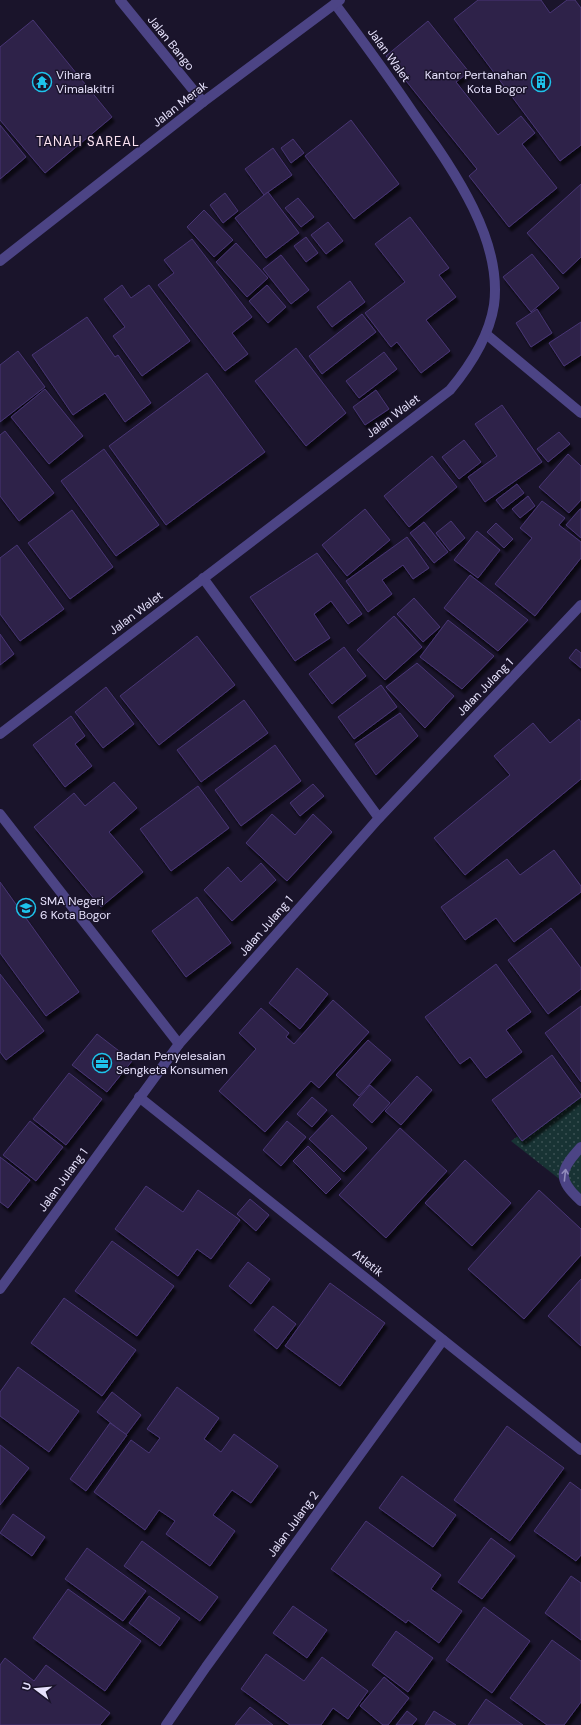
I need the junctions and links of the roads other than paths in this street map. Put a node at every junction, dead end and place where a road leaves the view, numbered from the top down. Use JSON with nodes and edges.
{"nodes":[{"id":1,"x":120,"y":0,"type":"edge"},
{"id":2,"x":338,"y":2,"type":"edge"},
{"id":3,"x":203,"y":102,"type":"junction"},
{"id":4,"x":0,"y":261,"type":"edge"},
{"id":5,"x":486,"y":334,"type":"junction"},
{"id":6,"x":581,"y":413,"type":"edge"},
{"id":7,"x":203,"y":578,"type":"junction"},
{"id":8,"x":581,"y":605,"type":"edge"},
{"id":9,"x":0,"y":734,"type":"edge"},
{"id":10,"x":0,"y":814,"type":"edge"},
{"id":11,"x":379,"y":818,"type":"junction"},
{"id":12,"x":179,"y":1044,"type":"junction"},
{"id":13,"x":139,"y":1097,"type":"junction"},
{"id":14,"x":581,"y":1148,"type":"edge"},
{"id":15,"x":581,"y":1201,"type":"edge"},
{"id":16,"x":0,"y":1289,"type":"edge"},
{"id":17,"x":443,"y":1340,"type":"junction"},
{"id":18,"x":581,"y":1450,"type":"edge"},
{"id":19,"x":166,"y":1725,"type":"edge"}],
"edges":[{"from":1,"to":3,"type":"street","name":"Jalan Bango"},
{"from":2,"to":3,"type":"street","name":"Jalan Merak"},
{"from":2,"to":5,"type":"street","name":"Jalan Walet"},
{"from":3,"to":4,"type":"street","name":"Jalan Merak"},
{"from":5,"to":6,"type":"street"},
{"from":5,"to":7,"type":"street","name":"Jalan Walet"},
{"from":7,"to":9,"type":"street","name":"Jalan Walet"},
{"from":7,"to":11,"type":"street"},
{"from":8,"to":11,"type":"street","name":"Jalan Julang 1"},
{"from":10,"to":12,"type":"street"},
{"from":11,"to":12,"type":"street","name":"Jalan Julang 1"},
{"from":12,"to":13,"type":"street","name":"Jalan Julang 1"},
{"from":13,"to":16,"type":"street","name":"Jalan Julang 1"},
{"from":13,"to":17,"type":"street","name":"Atletik"},
{"from":15,"to":14,"type":"street","one_way":true},
{"from":17,"to":18,"type":"street","name":"Atletik"},
{"from":17,"to":19,"type":"street","name":"Jalan Julang 2"}]}
